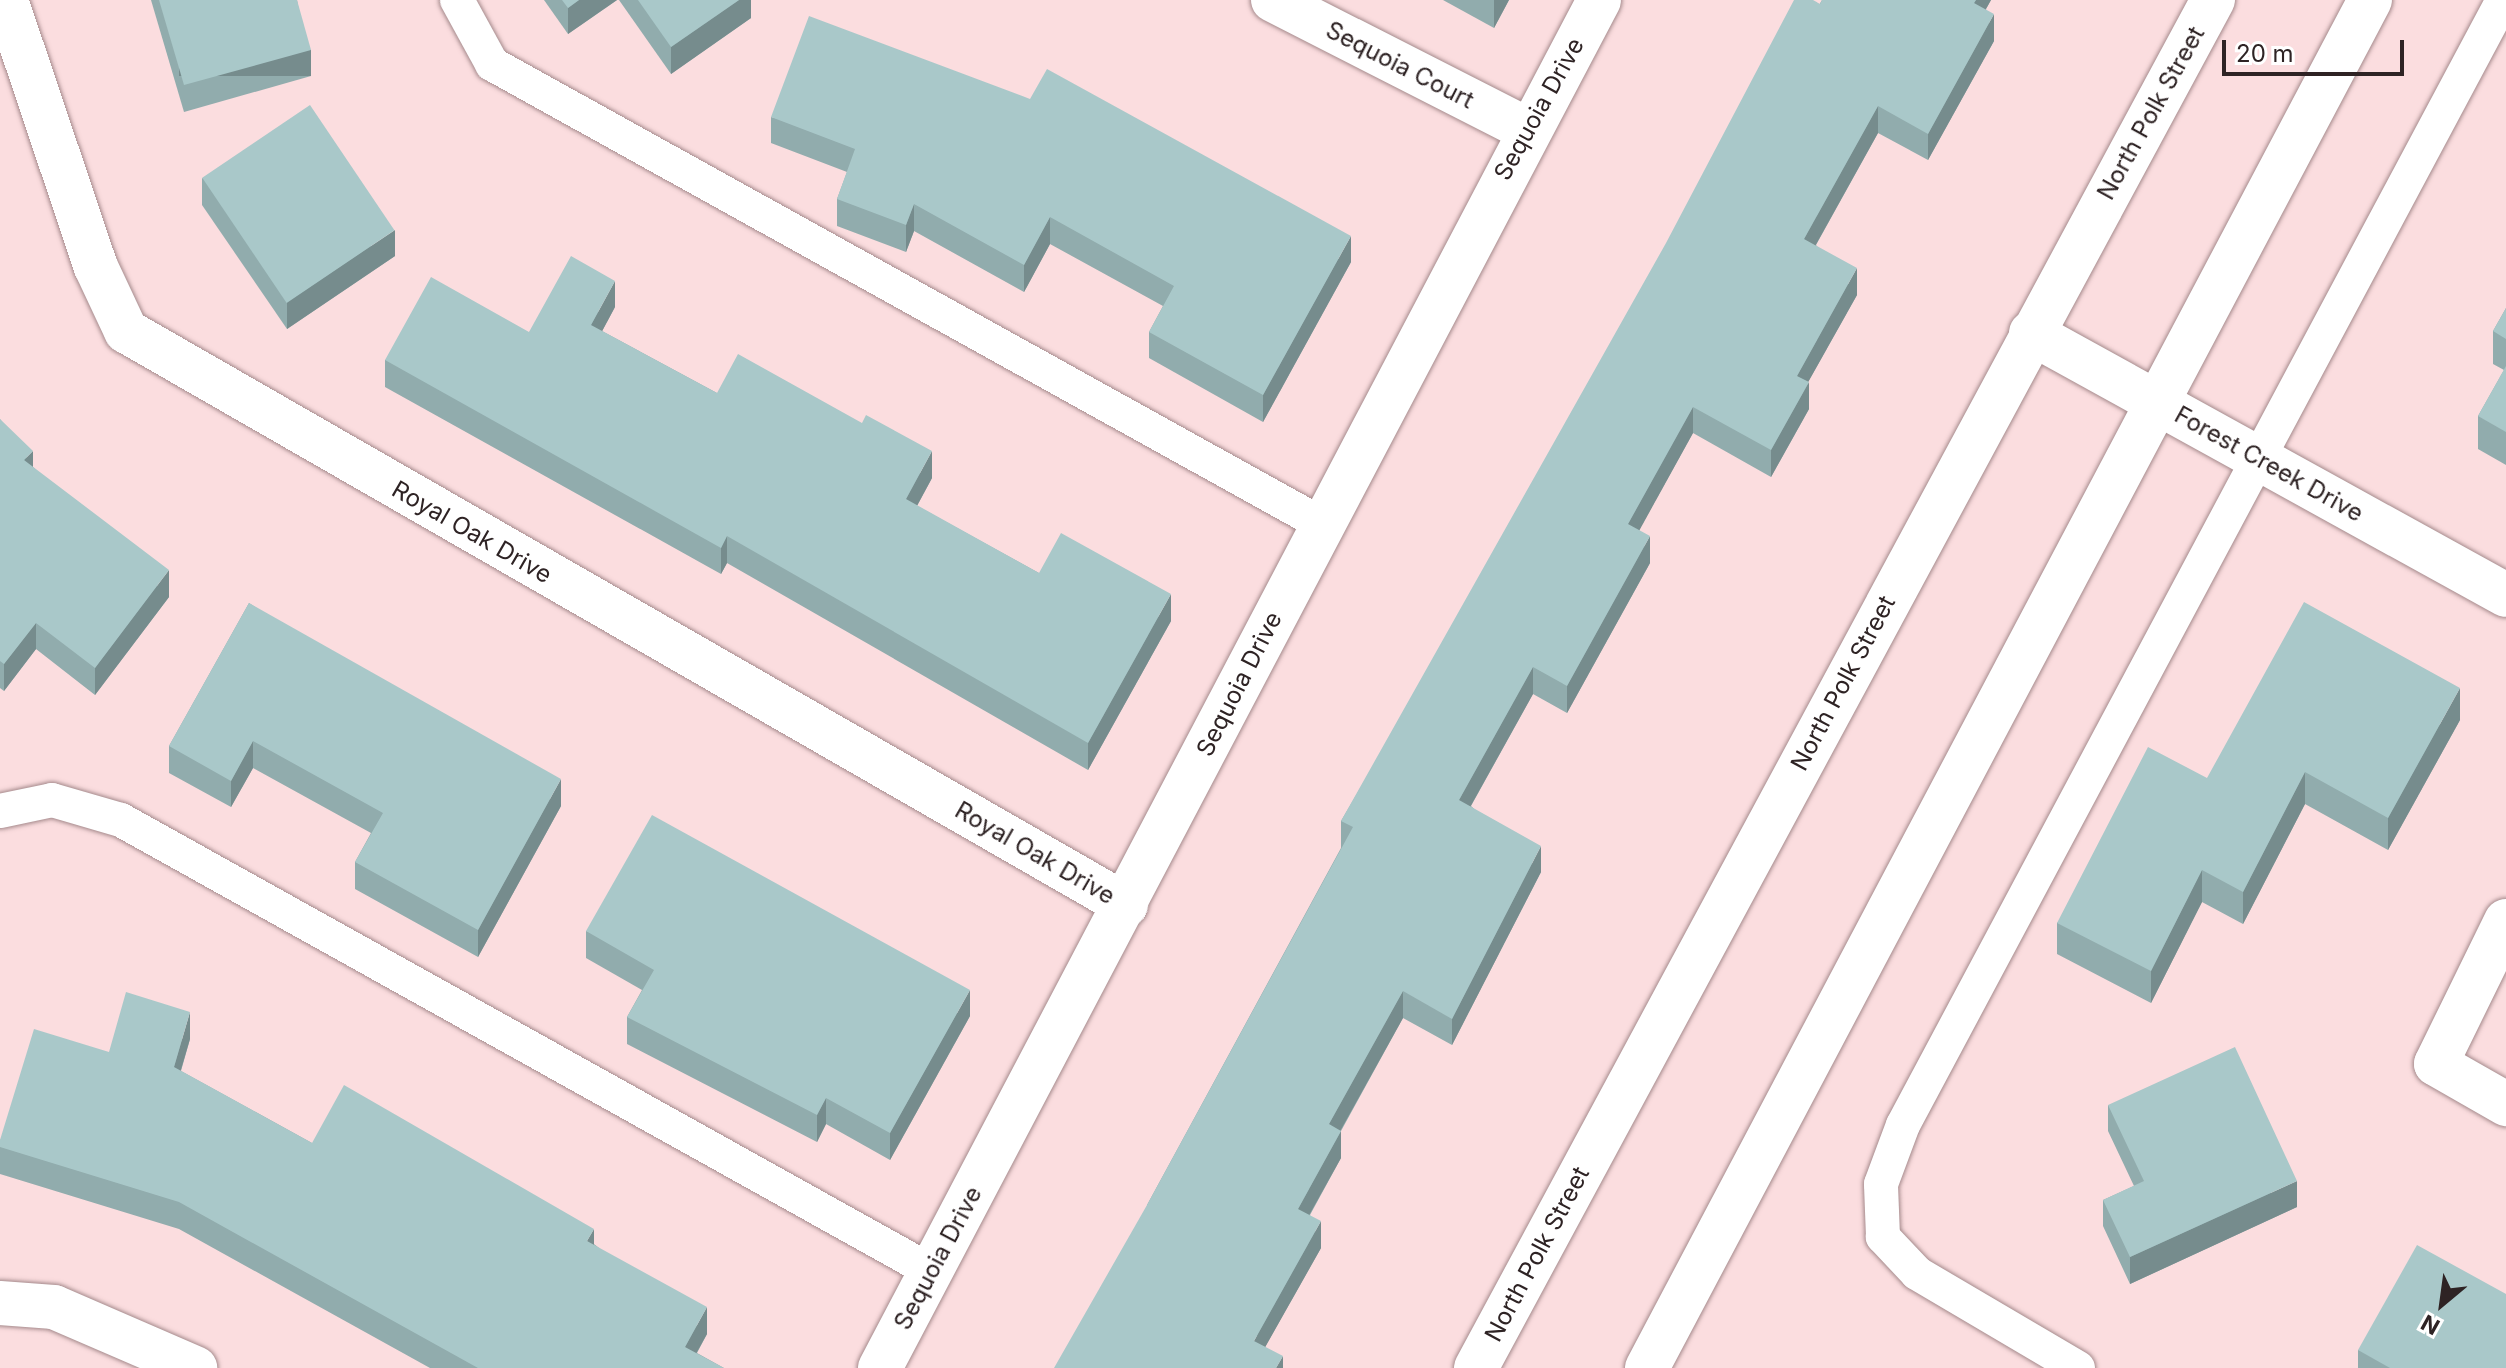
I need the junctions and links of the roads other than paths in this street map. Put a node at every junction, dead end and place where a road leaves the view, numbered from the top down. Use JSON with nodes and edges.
{"nodes":[{"id":1,"x":6,"y":0,"type":"edge"},
{"id":2,"x":457,"y":0,"type":"edge"},
{"id":3,"x":1273,"y":0,"type":"edge"},
{"id":4,"x":1599,"y":0,"type":"edge"},
{"id":5,"x":2213,"y":0,"type":"edge"},
{"id":6,"x":2370,"y":0,"type":"edge"},
{"id":7,"x":2503,"y":0,"type":"edge"},
{"id":8,"x":1526,"y":129,"type":"junction"},
{"id":9,"x":2031,"y":333,"type":"junction"},
{"id":10,"x":2154,"y":401,"type":"junction"},
{"id":11,"x":2258,"y":459,"type":"junction"},
{"id":12,"x":1322,"y":524,"type":"junction"},
{"id":13,"x":2506,"y":595,"type":"edge"},
{"id":14,"x":0,"y":811,"type":"edge"},
{"id":15,"x":1126,"y":905,"type":"junction"},
{"id":16,"x":2506,"y":921,"type":"edge"},
{"id":17,"x":2506,"y":1104,"type":"edge"},
{"id":18,"x":931,"y":1271,"type":"junction"},
{"id":19,"x":0,"y":1303,"type":"edge"},
{"id":20,"x":190,"y":1367,"type":"edge"},
{"id":21,"x":880,"y":1368,"type":"edge"},
{"id":22,"x":1476,"y":1368,"type":"edge"},
{"id":23,"x":1647,"y":1368,"type":"edge"},
{"id":24,"x":2078,"y":1368,"type":"edge"}],
"edges":[{"from":1,"to":15,"type":"street","name":"Royal Oak Drive"},
{"from":2,"to":12,"type":"lane"},
{"from":3,"to":8,"type":"street","name":"Sequoia Court"},
{"from":4,"to":8,"type":"street","name":"Sequoia Drive"},
{"from":5,"to":9,"type":"street","name":"North Polk Street"},
{"from":6,"to":10,"type":"street"},
{"from":7,"to":11,"type":"lane"},
{"from":8,"to":12,"type":"street","name":"Sequoia Drive"},
{"from":9,"to":10,"type":"street","name":"Forest Creek Drive"},
{"from":9,"to":22,"type":"street","name":"North Polk Street"},
{"from":10,"to":11,"type":"street","name":"Forest Creek Drive"},
{"from":10,"to":23,"type":"street"},
{"from":11,"to":13,"type":"street","name":"Forest Creek Drive"},
{"from":11,"to":24,"type":"lane"},
{"from":12,"to":15,"type":"street","name":"Sequoia Drive"},
{"from":14,"to":18,"type":"lane"},
{"from":15,"to":18,"type":"street","name":"Sequoia Drive"},
{"from":16,"to":17,"type":"street"},
{"from":18,"to":21,"type":"street","name":"Sequoia Drive"},
{"from":19,"to":20,"type":"street"}]}
